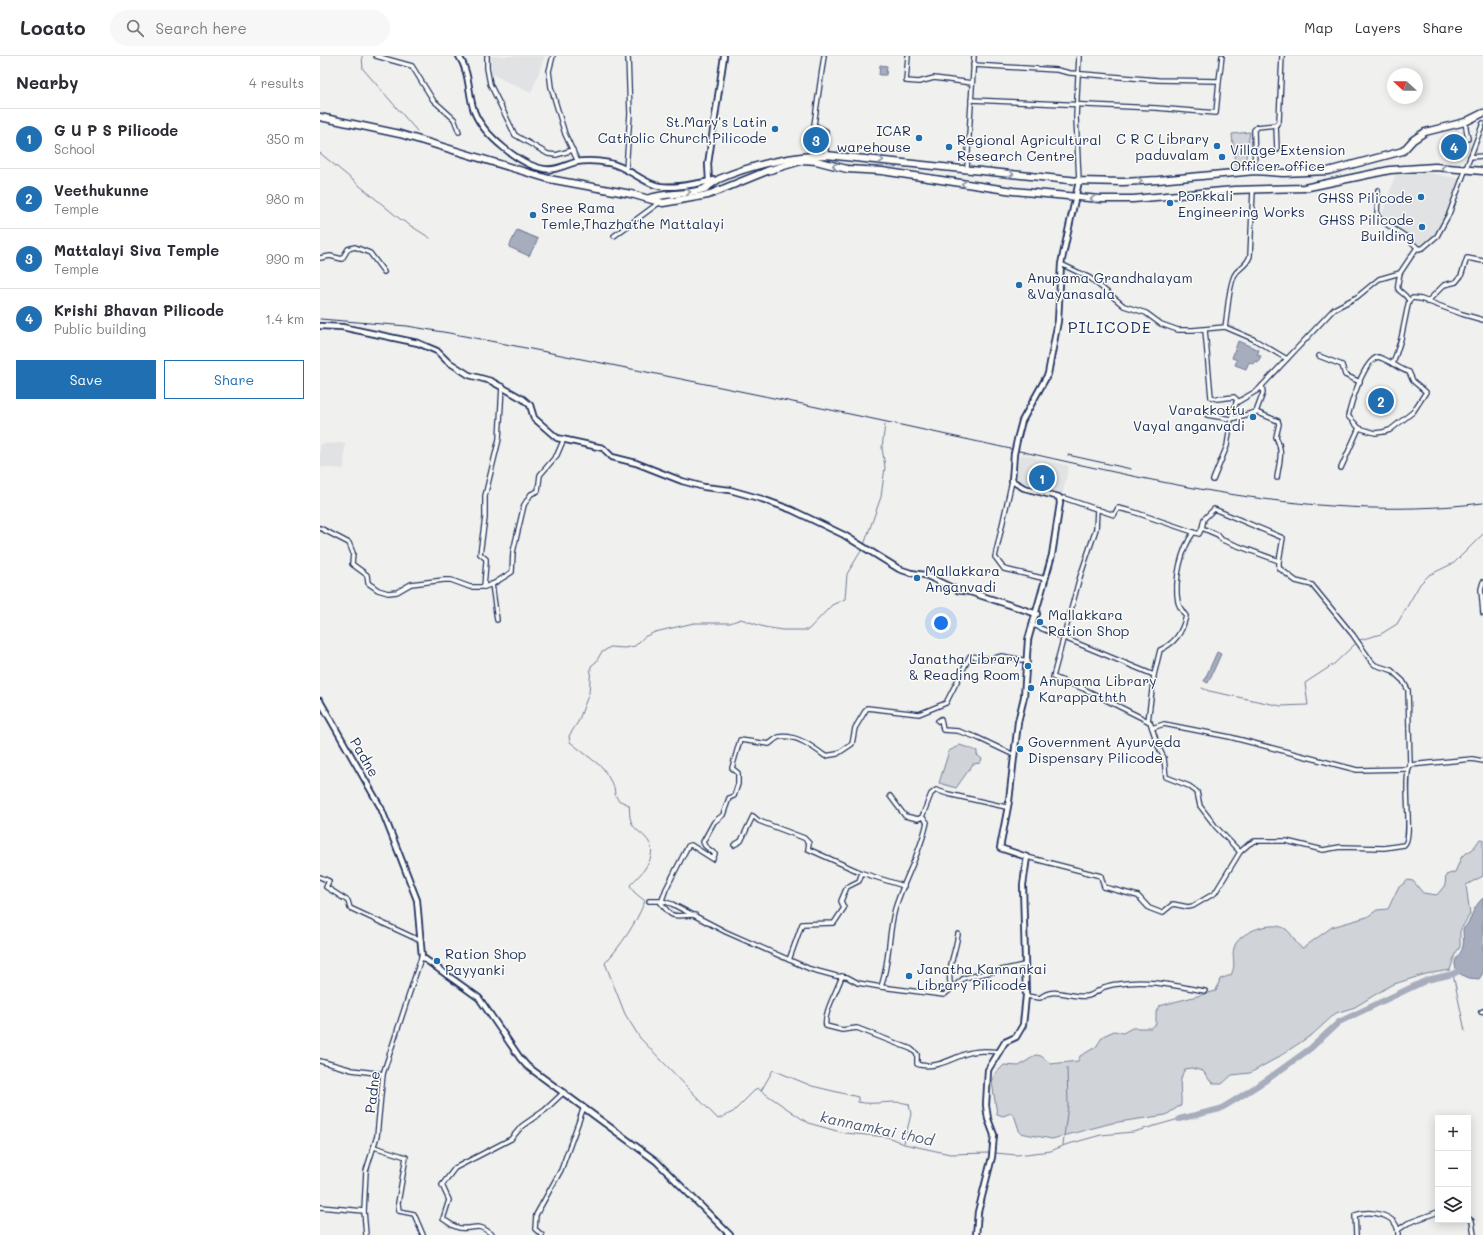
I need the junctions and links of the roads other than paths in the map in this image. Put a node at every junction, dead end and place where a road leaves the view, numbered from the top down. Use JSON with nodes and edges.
{"nodes":[{"id":1,"x":376,"y":56,"type":"edge"},
{"id":2,"x":459,"y":56,"type":"edge"},
{"id":3,"x":487,"y":56,"type":"edge"},
{"id":4,"x":553,"y":56,"type":"edge"},
{"id":5,"x":628,"y":56,"type":"edge"},
{"id":6,"x":724,"y":56,"type":"edge"},
{"id":7,"x":824,"y":56,"type":"edge"},
{"id":8,"x":908,"y":56,"type":"edge"},
{"id":9,"x":974,"y":56,"type":"edge"},
{"id":10,"x":1079,"y":56,"type":"edge"},
{"id":11,"x":1222,"y":56,"type":"edge"},
{"id":12,"x":1282,"y":56,"type":"edge"},
{"id":13,"x":974,"y":65,"type":"junction"},
{"id":14,"x":1078,"y":72,"type":"junction"},
{"id":15,"x":1219,"y":81,"type":"junction"},
{"id":16,"x":972,"y":83,"type":"junction"},
{"id":17,"x":971,"y":100,"type":"junction"},
{"id":18,"x":1076,"y":104,"type":"junction"},
{"id":19,"x":1483,"y":113,"type":"edge"},
{"id":20,"x":320,"y":117,"type":"edge"},
{"id":21,"x":1465,"y":122,"type":"junction"},
{"id":22,"x":1483,"y":123,"type":"edge"},
{"id":23,"x":1276,"y":125,"type":"junction"},
{"id":24,"x":459,"y":132,"type":"dead end"},
{"id":25,"x":1468,"y":138,"type":"dead end"},
{"id":26,"x":573,"y":150,"type":"junction"},
{"id":27,"x":1277,"y":150,"type":"dead end"},
{"id":28,"x":826,"y":155,"type":"junction"},
{"id":29,"x":1483,"y":156,"type":"edge"},
{"id":30,"x":1470,"y":157,"type":"junction"},
{"id":31,"x":578,"y":162,"type":"junction"},
{"id":32,"x":967,"y":168,"type":"junction"},
{"id":33,"x":626,"y":169,"type":"junction"},
{"id":34,"x":1465,"y":170,"type":"junction"},
{"id":35,"x":1255,"y":171,"type":"junction"},
{"id":36,"x":1483,"y":171,"type":"edge"},
{"id":37,"x":719,"y":179,"type":"junction"},
{"id":38,"x":709,"y":181,"type":"junction"},
{"id":39,"x":1079,"y":181,"type":"junction"},
{"id":40,"x":1252,"y":190,"type":"junction"},
{"id":41,"x":1378,"y":190,"type":"dead end"},
{"id":42,"x":650,"y":198,"type":"junction"},
{"id":43,"x":1076,"y":198,"type":"junction"},
{"id":44,"x":660,"y":202,"type":"junction"},
{"id":45,"x":614,"y":236,"type":"dead end"},
{"id":46,"x":1419,"y":249,"type":"junction"},
{"id":47,"x":320,"y":258,"type":"edge"},
{"id":48,"x":1483,"y":261,"type":"edge"},
{"id":49,"x":1061,"y":264,"type":"junction"},
{"id":50,"x":384,"y":272,"type":"dead end"},
{"id":51,"x":1400,"y":273,"type":"junction"},
{"id":52,"x":1409,"y":300,"type":"junction"},
{"id":53,"x":1427,"y":302,"type":"junction"},
{"id":54,"x":1483,"y":320,"type":"edge"},
{"id":55,"x":320,"y":326,"type":"edge"},
{"id":56,"x":1226,"y":326,"type":"junction"},
{"id":57,"x":1205,"y":330,"type":"junction"},
{"id":58,"x":1319,"y":356,"type":"dead end"},
{"id":59,"x":1287,"y":359,"type":"junction"},
{"id":60,"x":1393,"y":364,"type":"junction"},
{"id":61,"x":1360,"y":382,"type":"junction"},
{"id":62,"x":502,"y":386,"type":"junction"},
{"id":63,"x":1262,"y":386,"type":"junction"},
{"id":64,"x":1236,"y":403,"type":"junction"},
{"id":65,"x":1256,"y":412,"type":"junction"},
{"id":66,"x":1207,"y":415,"type":"dead end"},
{"id":67,"x":1231,"y":419,"type":"junction"},
{"id":68,"x":1359,"y":428,"type":"junction"},
{"id":69,"x":563,"y":441,"type":"junction"},
{"id":70,"x":1341,"y":468,"type":"dead end"},
{"id":71,"x":1277,"y":478,"type":"dead end"},
{"id":72,"x":1213,"y":480,"type":"dead end"},
{"id":73,"x":1012,"y":481,"type":"junction"},
{"id":74,"x":1060,"y":498,"type":"junction"},
{"id":75,"x":1097,"y":509,"type":"junction"},
{"id":76,"x":320,"y":528,"type":"edge"},
{"id":77,"x":1202,"y":528,"type":"junction"},
{"id":78,"x":1194,"y":532,"type":"junction"},
{"id":79,"x":1279,"y":561,"type":"junction"},
{"id":80,"x":1046,"y":579,"type":"junction"},
{"id":81,"x":1483,"y":582,"type":"edge"},
{"id":82,"x":492,"y":584,"type":"junction"},
{"id":83,"x":484,"y":586,"type":"junction"},
{"id":84,"x":1483,"y":613,"type":"edge"},
{"id":85,"x":1037,"y":614,"type":"junction"},
{"id":86,"x":496,"y":620,"type":"dead end"},
{"id":87,"x":1033,"y":625,"type":"junction"},
{"id":88,"x":1064,"y":638,"type":"junction"},
{"id":89,"x":1028,"y":661,"type":"junction"},
{"id":90,"x":1154,"y":675,"type":"junction"},
{"id":91,"x":320,"y":701,"type":"edge"},
{"id":92,"x":938,"y":721,"type":"dead end"},
{"id":93,"x":1148,"y":721,"type":"junction"},
{"id":94,"x":1152,"y":728,"type":"junction"},
{"id":95,"x":1014,"y":755,"type":"junction"},
{"id":96,"x":1483,"y":761,"type":"edge"},
{"id":97,"x":1410,"y":764,"type":"junction"},
{"id":98,"x":1408,"y":769,"type":"junction"},
{"id":99,"x":890,"y":796,"type":"dead end"},
{"id":100,"x":1006,"y":807,"type":"junction"},
{"id":101,"x":922,"y":817,"type":"junction"},
{"id":102,"x":734,"y":845,"type":"dead end"},
{"id":103,"x":1240,"y":852,"type":"junction"},
{"id":104,"x":1027,"y":857,"type":"junction"},
{"id":105,"x":862,"y":873,"type":"junction"},
{"id":106,"x":320,"y":877,"type":"edge"},
{"id":107,"x":904,"y":886,"type":"junction"},
{"id":108,"x":649,"y":901,"type":"dead end"},
{"id":109,"x":662,"y":901,"type":"junction"},
{"id":110,"x":695,"y":915,"type":"junction"},
{"id":111,"x":958,"y":934,"type":"dead end"},
{"id":112,"x":421,"y":940,"type":"junction"},
{"id":113,"x":422,"y":955,"type":"junction"},
{"id":114,"x":789,"y":960,"type":"junction"},
{"id":115,"x":1024,"y":965,"type":"junction"},
{"id":116,"x":842,"y":976,"type":"junction"},
{"id":117,"x":882,"y":987,"type":"junction"},
{"id":118,"x":951,"y":987,"type":"junction"},
{"id":119,"x":1205,"y":991,"type":"dead end"},
{"id":120,"x":1026,"y":996,"type":"junction"},
{"id":121,"x":1000,"y":1052,"type":"junction"},
{"id":122,"x":320,"y":1061,"type":"edge"},
{"id":123,"x":383,"y":1074,"type":"junction"},
{"id":124,"x":564,"y":1092,"type":"junction"},
{"id":125,"x":584,"y":1107,"type":"junction"},
{"id":126,"x":374,"y":1147,"type":"junction"},
{"id":127,"x":320,"y":1207,"type":"edge"},
{"id":128,"x":364,"y":1211,"type":"junction"},
{"id":129,"x":1435,"y":1213,"type":"edge"},
{"id":130,"x":1471,"y":1220,"type":"edge"},
{"id":131,"x":1398,"y":1233,"type":"edge"},
{"id":132,"x":728,"y":1234,"type":"edge"},
{"id":133,"x":366,"y":1235,"type":"edge"},
{"id":134,"x":423,"y":1235,"type":"edge"},
{"id":135,"x":493,"y":1235,"type":"edge"},
{"id":136,"x":542,"y":1235,"type":"edge"},
{"id":137,"x":976,"y":1235,"type":"edge"},
{"id":138,"x":1356,"y":1235,"type":"edge"},
{"id":139,"x":1474,"y":1235,"type":"edge"}],
"edges":[{"from":1,"to":24,"type":"street"},
{"from":2,"to":31,"type":"street"},
{"from":3,"to":26,"type":"street"},
{"from":4,"to":26,"type":"street"},
{"from":5,"to":33,"type":"street"},
{"from":6,"to":38,"type":"street"},
{"from":7,"to":28,"type":"street"},
{"from":8,"to":16,"type":"street"},
{"from":9,"to":13,"type":"street"},
{"from":10,"to":14,"type":"street"},
{"from":11,"to":15,"type":"street"},
{"from":12,"to":23,"type":"street"},
{"from":13,"to":14,"type":"street"},
{"from":13,"to":16,"type":"street"},
{"from":14,"to":15,"type":"street"},
{"from":14,"to":18,"type":"street"},
{"from":15,"to":18,"type":"street"},
{"from":16,"to":17,"type":"street"},
{"from":17,"to":18,"type":"street"},
{"from":17,"to":32,"type":"street"},
{"from":18,"to":39,"type":"street"},
{"from":19,"to":21,"type":"highway"},
{"from":20,"to":42,"type":"highway"},
{"from":21,"to":25,"type":"street"},
{"from":21,"to":35,"type":"highway"},
{"from":22,"to":30,"type":"street"},
{"from":23,"to":27,"type":"street"},
{"from":23,"to":35,"type":"street"},
{"from":26,"to":31,"type":"street"},
{"from":28,"to":32,"type":"highway","one_way":true},
{"from":28,"to":37,"type":"highway"},
{"from":29,"to":30,"type":"street"},
{"from":30,"to":34,"type":"street"},
{"from":31,"to":33,"type":"street"},
{"from":32,"to":39,"type":"highway","one_way":true},
{"from":33,"to":38,"type":"street"},
{"from":34,"to":36,"type":"highway"},
{"from":34,"to":40,"type":"highway","one_way":true},
{"from":34,"to":46,"type":"street"},
{"from":39,"to":35,"type":"highway","one_way":true},
{"from":37,"to":38,"type":"street"},
{"from":42,"to":37,"type":"highway","one_way":true},
{"from":39,"to":43,"type":"street"},
{"from":40,"to":43,"type":"highway","one_way":true},
{"from":40,"to":56,"type":"street"},
{"from":41,"to":46,"type":"street"},
{"from":42,"to":44,"type":"highway"},
{"from":43,"to":44,"type":"highway","one_way":true},
{"from":43,"to":49,"type":"street"},
{"from":44,"to":45,"type":"street"},
{"from":46,"to":51,"type":"street"},
{"from":47,"to":50,"type":"street"},
{"from":48,"to":53,"type":"street"},
{"from":49,"to":57,"type":"street"},
{"from":49,"to":73,"type":"street","bridge":true},
{"from":51,"to":52,"type":"street"},
{"from":51,"to":59,"type":"street"},
{"from":52,"to":53,"type":"street"},
{"from":52,"to":60,"type":"street"},
{"from":53,"to":54,"type":"street"},
{"from":55,"to":62,"type":"street"},
{"from":56,"to":57,"type":"street"},
{"from":56,"to":59,"type":"street"},
{"from":57,"to":64,"type":"street"},
{"from":58,"to":61,"type":"street"},
{"from":59,"to":63,"type":"street"},
{"from":60,"to":61,"type":"street"},
{"from":60,"to":68,"type":"street"},
{"from":61,"to":68,"type":"street"},
{"from":62,"to":69,"type":"street"},
{"from":62,"to":83,"type":"street"},
{"from":63,"to":64,"type":"street"},
{"from":63,"to":65,"type":"street"},
{"from":64,"to":67,"type":"street"},
{"from":65,"to":67,"type":"street"},
{"from":65,"to":71,"type":"street"},
{"from":66,"to":67,"type":"street"},
{"from":67,"to":72,"type":"street"},
{"from":68,"to":70,"type":"street"},
{"from":69,"to":82,"type":"street"},
{"from":69,"to":85,"type":"street"},
{"from":73,"to":74,"type":"street"},
{"from":73,"to":80,"type":"street"},
{"from":74,"to":75,"type":"street"},
{"from":74,"to":80,"type":"street"},
{"from":75,"to":78,"type":"street"},
{"from":75,"to":88,"type":"street"},
{"from":76,"to":83,"type":"street"},
{"from":77,"to":78,"type":"street"},
{"from":77,"to":79,"type":"street"},
{"from":77,"to":79,"type":"street"},
{"from":78,"to":90,"type":"street"},
{"from":79,"to":97,"type":"street"},
{"from":80,"to":85,"type":"street"},
{"from":81,"to":84,"type":"street"},
{"from":82,"to":83,"type":"street"},
{"from":82,"to":86,"type":"street"},
{"from":85,"to":87,"type":"street"},
{"from":87,"to":88,"type":"street"},
{"from":87,"to":89,"type":"street"},
{"from":88,"to":90,"type":"street"},
{"from":88,"to":93,"type":"street"},
{"from":89,"to":95,"type":"street"},
{"from":89,"to":109,"type":"street"},
{"from":90,"to":93,"type":"street"},
{"from":91,"to":112,"type":"street","name":"Padne"},
{"from":92,"to":95,"type":"street"},
{"from":93,"to":94,"type":"street"},
{"from":94,"to":98,"type":"street"},
{"from":94,"to":103,"type":"street"},
{"from":95,"to":100,"type":"street"},
{"from":96,"to":97,"type":"street"},
{"from":97,"to":98,"type":"street"},
{"from":98,"to":103,"type":"street"},
{"from":99,"to":101,"type":"street"},
{"from":100,"to":101,"type":"street"},
{"from":100,"to":104,"type":"street"},
{"from":101,"to":107,"type":"street"},
{"from":102,"to":105,"type":"street"},
{"from":103,"to":104,"type":"street"},
{"from":104,"to":115,"type":"street"},
{"from":105,"to":107,"type":"street"},
{"from":105,"to":114,"type":"street"},
{"from":106,"to":112,"type":"street"},
{"from":107,"to":117,"type":"street"},
{"from":108,"to":109,"type":"street"},
{"from":109,"to":110,"type":"street"},
{"from":109,"to":110,"type":"street"},
{"from":110,"to":114,"type":"street"},
{"from":111,"to":118,"type":"street"},
{"from":112,"to":113,"type":"street","name":"Padne"},
{"from":113,"to":123,"type":"street","name":"Padne"},
{"from":113,"to":124,"type":"street"},
{"from":114,"to":116,"type":"street"},
{"from":115,"to":118,"type":"street"},
{"from":115,"to":120,"type":"street"},
{"from":116,"to":117,"type":"street"},
{"from":116,"to":121,"type":"street"},
{"from":117,"to":118,"type":"street"},
{"from":119,"to":120,"type":"street"},
{"from":120,"to":121,"type":"street"},
{"from":121,"to":137,"type":"street"},
{"from":122,"to":123,"type":"street"},
{"from":123,"to":126,"type":"street","name":"Padne"},
{"from":124,"to":125,"type":"street"},
{"from":124,"to":135,"type":"street"},
{"from":125,"to":132,"type":"street"},
{"from":125,"to":136,"type":"street"},
{"from":126,"to":128,"type":"street","name":"Padne"},
{"from":126,"to":134,"type":"street"},
{"from":127,"to":128,"type":"street"},
{"from":128,"to":133,"type":"street","name":"Padne"},
{"from":129,"to":131,"type":"street"},
{"from":130,"to":139,"type":"street"},
{"from":131,"to":138,"type":"street"}]}
